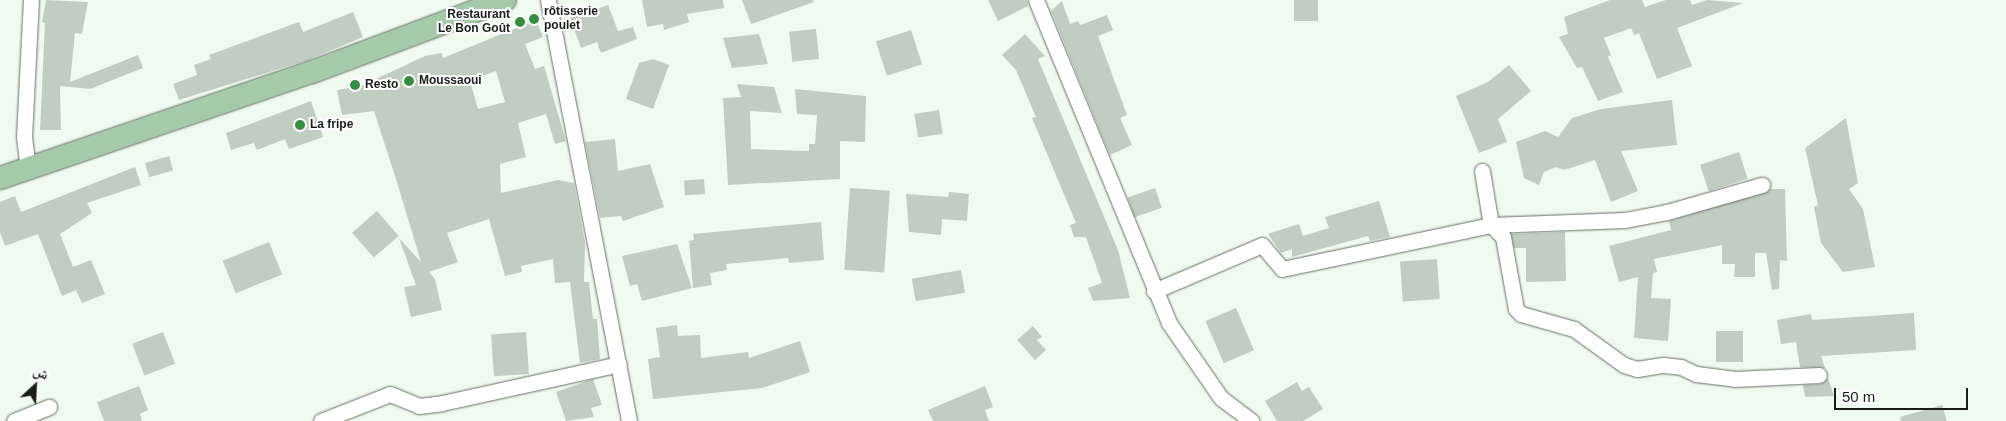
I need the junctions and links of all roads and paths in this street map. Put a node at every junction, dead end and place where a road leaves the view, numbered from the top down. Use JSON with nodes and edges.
{"nodes":[{"id":1,"x":31,"y":0,"type":"edge"},
{"id":2,"x":505,"y":0,"type":"edge"},
{"id":3,"x":548,"y":0,"type":"edge"},
{"id":4,"x":1036,"y":0,"type":"edge"},
{"id":5,"x":28,"y":168,"type":"junction"},
{"id":6,"x":1482,"y":171,"type":"dead end"},
{"id":7,"x":0,"y":178,"type":"edge"},
{"id":8,"x":1762,"y":185,"type":"dead end"},
{"id":9,"x":1491,"y":225,"type":"junction"},
{"id":10,"x":1154,"y":291,"type":"junction"},
{"id":11,"x":619,"y":364,"type":"junction"},
{"id":12,"x":1819,"y":375,"type":"dead end"},
{"id":13,"x":49,"y":407,"type":"dead end"},
{"id":14,"x":14,"y":421,"type":"edge"},
{"id":15,"x":321,"y":421,"type":"edge"},
{"id":16,"x":629,"y":421,"type":"edge"},
{"id":17,"x":1251,"y":421,"type":"edge"}],
"edges":[{"from":1,"to":5,"type":"street"},
{"from":2,"to":5,"type":"main road"},
{"from":3,"to":11,"type":"street"},
{"from":4,"to":10,"type":"street"},
{"from":5,"to":7,"type":"main road"},
{"from":6,"to":9,"type":"street"},
{"from":8,"to":9,"type":"street"},
{"from":9,"to":10,"type":"street"},
{"from":9,"to":12,"type":"street"},
{"from":10,"to":17,"type":"street"},
{"from":11,"to":15,"type":"street"},
{"from":11,"to":16,"type":"street"},
{"from":13,"to":14,"type":"street"}]}
